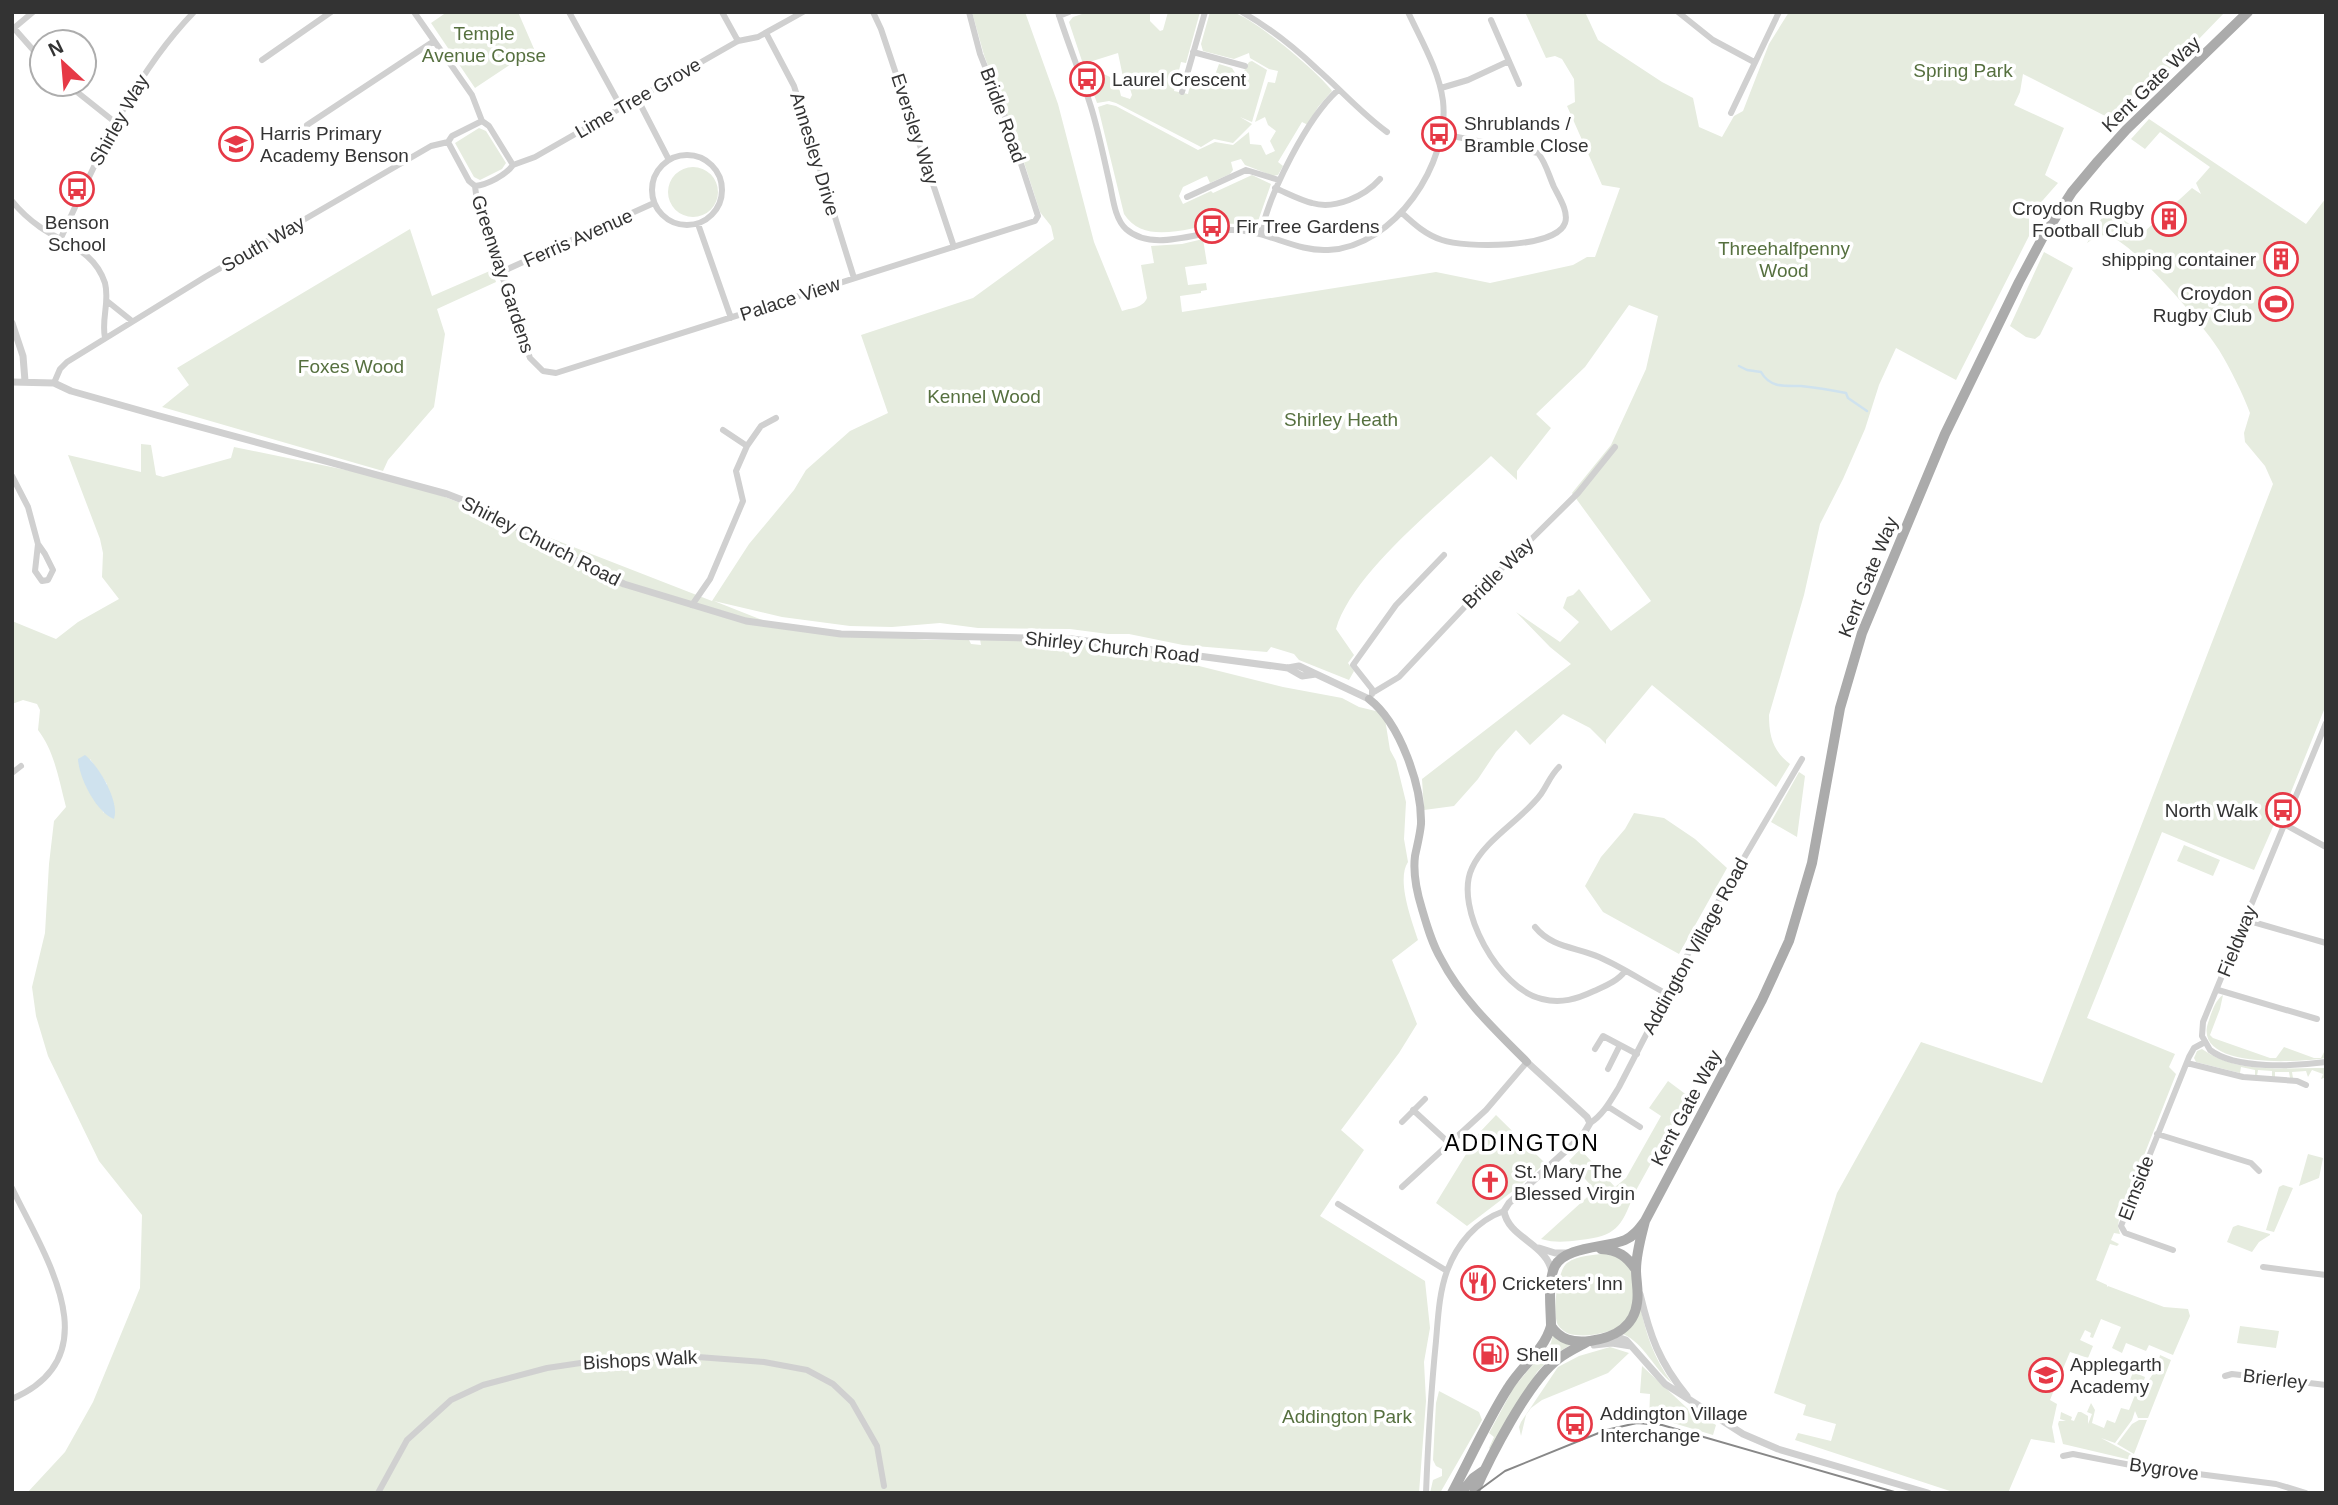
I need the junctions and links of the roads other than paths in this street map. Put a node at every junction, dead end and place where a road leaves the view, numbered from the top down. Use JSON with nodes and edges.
{"nodes":[{"id":1,"x":33,"y":12,"type":"edge"},
{"id":2,"x":194,"y":12,"type":"edge"},
{"id":3,"x":331,"y":12,"type":"edge"},
{"id":4,"x":414,"y":12,"type":"edge"},
{"id":5,"x":569,"y":12,"type":"edge"},
{"id":6,"x":722,"y":12,"type":"edge"},
{"id":7,"x":803,"y":12,"type":"edge"},
{"id":8,"x":873,"y":12,"type":"edge"},
{"id":9,"x":969,"y":12,"type":"edge"},
{"id":10,"x":1069,"y":12,"type":"edge"},
{"id":11,"x":1205,"y":12,"type":"edge"},
{"id":12,"x":1243,"y":12,"type":"edge"},
{"id":13,"x":1408,"y":12,"type":"edge"},
{"id":14,"x":1678,"y":12,"type":"edge"},
{"id":15,"x":1779,"y":12,"type":"edge"},
{"id":16,"x":2248,"y":12,"type":"edge"},
{"id":17,"x":1058,"y":14,"type":"edge"},
{"id":18,"x":1491,"y":20,"type":"dead end"},
{"id":19,"x":13,"y":27,"type":"edge"},
{"id":20,"x":766,"y":33,"type":"junction"},
{"id":21,"x":434,"y":41,"type":"junction"},
{"id":22,"x":738,"y":41,"type":"junction"},
{"id":23,"x":28,"y":44,"type":"edge"},
{"id":24,"x":1194,"y":52,"type":"junction"},
{"id":25,"x":262,"y":60,"type":"dead end"},
{"id":26,"x":1509,"y":61,"type":"junction"},
{"id":27,"x":1754,"y":62,"type":"junction"},
{"id":28,"x":1245,"y":66,"type":"dead end"},
{"id":29,"x":1518,"y":84,"type":"dead end"},
{"id":30,"x":1441,"y":88,"type":"junction"},
{"id":31,"x":1338,"y":90,"type":"junction"},
{"id":32,"x":1182,"y":92,"type":"dead end"},
{"id":33,"x":84,"y":98,"type":"edge"},
{"id":34,"x":637,"y":98,"type":"junction"},
{"id":35,"x":621,"y":107,"type":"junction"},
{"id":36,"x":1731,"y":113,"type":"dead end"},
{"id":37,"x":482,"y":121,"type":"junction"},
{"id":38,"x":116,"y":123,"type":"junction"},
{"id":39,"x":307,"y":125,"type":"dead end"},
{"id":40,"x":1387,"y":132,"type":"dead end"},
{"id":41,"x":1442,"y":134,"type":"junction"},
{"id":42,"x":448,"y":142,"type":"junction"},
{"id":43,"x":669,"y":160,"type":"junction"},
{"id":44,"x":513,"y":165,"type":"junction"},
{"id":45,"x":1380,"y":179,"type":"dead end"},
{"id":46,"x":1279,"y":180,"type":"junction"},
{"id":47,"x":475,"y":186,"type":"junction"},
{"id":48,"x":1275,"y":188,"type":"junction"},
{"id":49,"x":1187,"y":197,"type":"dead end"},
{"id":50,"x":12,"y":201,"type":"edge"},
{"id":51,"x":654,"y":204,"type":"junction"},
{"id":52,"x":1402,"y":213,"type":"junction"},
{"id":53,"x":1038,"y":216,"type":"joint"},
{"id":54,"x":698,"y":224,"type":"junction"},
{"id":55,"x":1261,"y":233,"type":"junction"},
{"id":56,"x":61,"y":239,"type":"junction"},
{"id":57,"x":954,"y":247,"type":"junction"},
{"id":58,"x":501,"y":272,"type":"junction"},
{"id":59,"x":854,"y":278,"type":"junction"},
{"id":60,"x":107,"y":301,"type":"junction"},
{"id":61,"x":731,"y":318,"type":"junction"},
{"id":62,"x":132,"y":321,"type":"junction"},
{"id":63,"x":12,"y":323,"type":"edge"},
{"id":64,"x":105,"y":338,"type":"junction"},
{"id":65,"x":539,"y":369,"type":"joint"},
{"id":66,"x":25,"y":381,"type":"junction"},
{"id":67,"x":12,"y":382,"type":"edge"},
{"id":68,"x":54,"y":383,"type":"junction"},
{"id":69,"x":776,"y":418,"type":"dead end"},
{"id":70,"x":723,"y":430,"type":"dead end"},
{"id":71,"x":747,"y":446,"type":"junction"},
{"id":72,"x":1615,"y":447,"type":"dead end"},
{"id":73,"x":12,"y":476,"type":"edge"},
{"id":74,"x":38,"y":544,"type":"junction"},
{"id":75,"x":1444,"y":555,"type":"dead end"},
{"id":76,"x":692,"y":605,"type":"junction"},
{"id":77,"x":1362,"y":675,"type":"junction"},
{"id":78,"x":1356,"y":693,"type":"junction"},
{"id":79,"x":1371,"y":695,"type":"junction"},
{"id":80,"x":2326,"y":723,"type":"edge"},
{"id":81,"x":1802,"y":758,"type":"dead end"},
{"id":82,"x":21,"y":766,"type":"dead end"},
{"id":83,"x":1559,"y":767,"type":"dead end"},
{"id":84,"x":12,"y":773,"type":"edge"},
{"id":85,"x":2284,"y":824,"type":"junction"},
{"id":86,"x":2326,"y":847,"type":"edge"},
{"id":87,"x":2246,"y":920,"type":"junction"},
{"id":88,"x":1535,"y":928,"type":"dead end"},
{"id":89,"x":2326,"y":943,"type":"edge"},
{"id":90,"x":1625,"y":971,"type":"junction"},
{"id":91,"x":2217,"y":990,"type":"junction"},
{"id":92,"x":1667,"y":994,"type":"junction"},
{"id":93,"x":2316,"y":1019,"type":"dead end"},
{"id":94,"x":2205,"y":1042,"type":"junction"},
{"id":95,"x":1620,"y":1045,"type":"junction"},
{"id":96,"x":1595,"y":1049,"type":"dead end"},
{"id":97,"x":1637,"y":1054,"type":"junction"},
{"id":98,"x":1527,"y":1062,"type":"junction"},
{"id":99,"x":2326,"y":1062,"type":"edge"},
{"id":100,"x":2187,"y":1063,"type":"junction"},
{"id":101,"x":1608,"y":1069,"type":"dead end"},
{"id":102,"x":2306,"y":1085,"type":"dead end"},
{"id":103,"x":1424,"y":1099,"type":"dead end"},
{"id":104,"x":1607,"y":1106,"type":"junction"},
{"id":105,"x":1413,"y":1110,"type":"junction"},
{"id":106,"x":1402,"y":1122,"type":"dead end"},
{"id":107,"x":1590,"y":1123,"type":"junction"},
{"id":108,"x":1640,"y":1128,"type":"dead end"},
{"id":109,"x":2157,"y":1134,"type":"junction"},
{"id":110,"x":1449,"y":1143,"type":"junction"},
{"id":111,"x":2259,"y":1171,"type":"dead end"},
{"id":112,"x":1402,"y":1187,"type":"dead end"},
{"id":113,"x":12,"y":1188,"type":"edge"},
{"id":114,"x":1338,"y":1204,"type":"dead end"},
{"id":115,"x":1504,"y":1211,"type":"junction"},
{"id":116,"x":1645,"y":1222,"type":"junction"},
{"id":117,"x":1538,"y":1248,"type":"junction"},
{"id":118,"x":1593,"y":1249,"type":"junction"},
{"id":119,"x":2173,"y":1250,"type":"dead end"},
{"id":120,"x":1572,"y":1252,"type":"junction"},
{"id":121,"x":2263,"y":1267,"type":"dead end"},
{"id":122,"x":1636,"y":1270,"type":"junction"},
{"id":123,"x":1447,"y":1271,"type":"junction"},
{"id":124,"x":2326,"y":1275,"type":"edge"},
{"id":125,"x":1552,"y":1278,"type":"junction"},
{"id":126,"x":1638,"y":1283,"type":"junction"},
{"id":127,"x":1551,"y":1326,"type":"junction"},
{"id":128,"x":1602,"y":1338,"type":"junction"},
{"id":129,"x":1589,"y":1341,"type":"junction"},
{"id":130,"x":1631,"y":1346,"type":"junction"},
{"id":131,"x":1570,"y":1352,"type":"junction"},
{"id":132,"x":2225,"y":1376,"type":"dead end"},
{"id":133,"x":2326,"y":1385,"type":"edge"},
{"id":134,"x":12,"y":1399,"type":"edge"},
{"id":135,"x":1691,"y":1400,"type":"junction"},
{"id":136,"x":2063,"y":1456,"type":"dead end"},
{"id":137,"x":1427,"y":1471,"type":"junction"},
{"id":138,"x":1484,"y":1471,"type":"junction"},
{"id":139,"x":1437,"y":1472,"type":"dead end"},
{"id":140,"x":884,"y":1486,"type":"dead end"},
{"id":141,"x":378,"y":1493,"type":"edge"},
{"id":142,"x":1426,"y":1493,"type":"edge"},
{"id":143,"x":1452,"y":1493,"type":"edge"},
{"id":144,"x":1461,"y":1493,"type":"edge"},
{"id":145,"x":1475,"y":1493,"type":"edge"},
{"id":146,"x":1928,"y":1493,"type":"edge"},
{"id":147,"x":2306,"y":1493,"type":"edge"}],
"edges":[{"from":1,"to":19,"type":"street"},
{"from":2,"to":38,"type":"street","name":"Shirley Way"},
{"from":3,"to":25,"type":"street"},
{"from":4,"to":21,"type":"street"},
{"from":5,"to":35,"type":"street"},
{"from":6,"to":22,"type":"street"},
{"from":7,"to":20,"type":"street","name":"Lime Tree Grove"},
{"from":8,"to":57,"type":"street","name":"Eversley Way"},
{"from":9,"to":53,"type":"street","name":"Bridle Road"},
{"from":10,"to":17,"type":"street"},
{"from":11,"to":24,"type":"street"},
{"from":12,"to":31,"type":"street"},
{"from":13,"to":30,"type":"street"},
{"from":14,"to":27,"type":"street"},
{"from":15,"to":27,"type":"street"},
{"from":16,"to":116,"type":"main road","name":"Kent Gate Way"},
{"from":17,"to":55,"type":"street"},
{"from":18,"to":26,"type":"street"},
{"from":19,"to":23,"type":"street"},
{"from":20,"to":22,"type":"street","name":"Lime Tree Grove"},
{"from":20,"to":59,"type":"street","name":"Annesley Drive"},
{"from":21,"to":37,"type":"street"},
{"from":21,"to":39,"type":"street"},
{"from":22,"to":34,"type":"street","name":"Lime Tree Grove"},
{"from":24,"to":28,"type":"street"},
{"from":24,"to":32,"type":"street"},
{"from":26,"to":29,"type":"street"},
{"from":26,"to":30,"type":"street"},
{"from":27,"to":36,"type":"street"},
{"from":30,"to":41,"type":"street"},
{"from":31,"to":40,"type":"street"},
{"from":31,"to":46,"type":"street"},
{"from":33,"to":38,"type":"street"},
{"from":34,"to":35,"type":"street","name":"Lime Tree Grove"},
{"from":34,"to":43,"type":"street"},
{"from":35,"to":44,"type":"street","name":"Lime Tree Grove"},
{"from":37,"to":42,"type":"street","name":"South Way"},
{"from":37,"to":44,"type":"street"},
{"from":38,"to":56,"type":"street","name":"Shirley Way"},
{"from":41,"to":52,"type":"street"},
{"from":41,"to":52,"type":"street"},
{"from":42,"to":47,"type":"street","name":"Greenway Gardens"},
{"from":42,"to":62,"type":"street","name":"South Way"},
{"from":43,"to":51,"type":"street"},
{"from":43,"to":54,"type":"street"},
{"from":44,"to":47,"type":"street","name":"Lime Tree Grove"},
{"from":45,"to":48,"type":"street"},
{"from":46,"to":48,"type":"street"},
{"from":46,"to":49,"type":"street"},
{"from":47,"to":58,"type":"street","name":"Greenway Gardens"},
{"from":48,"to":55,"type":"street"},
{"from":50,"to":56,"type":"street"},
{"from":51,"to":54,"type":"street"},
{"from":51,"to":58,"type":"street","name":"Ferris Avenue"},
{"from":52,"to":55,"type":"street"},
{"from":53,"to":57,"type":"street","name":"Palace View"},
{"from":54,"to":61,"type":"street"},
{"from":56,"to":60,"type":"street"},
{"from":57,"to":59,"type":"street","name":"Palace View"},
{"from":58,"to":65,"type":"street","name":"Greenway Gardens"},
{"from":59,"to":61,"type":"street","name":"Palace View"},
{"from":60,"to":62,"type":"street"},
{"from":60,"to":64,"type":"street"},
{"from":61,"to":65,"type":"street","name":"Palace View"},
{"from":62,"to":64,"type":"street","name":"South Way"},
{"from":63,"to":66,"type":"street"},
{"from":64,"to":68,"type":"street","name":"South Way"},
{"from":66,"to":67,"type":"street","name":"Shirley Church Road"},
{"from":66,"to":68,"type":"street","name":"Shirley Church Road"},
{"from":68,"to":76,"type":"street","name":"Shirley Church Road"},
{"from":69,"to":71,"type":"street"},
{"from":70,"to":71,"type":"street"},
{"from":71,"to":76,"type":"street"},
{"from":72,"to":79,"type":"street","name":"Bridle Way"},
{"from":73,"to":74,"type":"street"},
{"from":74,"to":74,"type":"street"},
{"from":75,"to":77,"type":"street"},
{"from":76,"to":78,"type":"street","name":"Shirley Church Road"},
{"from":77,"to":78,"type":"street"},
{"from":77,"to":79,"type":"street"},
{"from":78,"to":79,"type":"street","name":"Shirley Church Road"},
{"from":79,"to":98,"type":"main road"},
{"from":80,"to":85,"type":"street","name":"Fieldway"},
{"from":81,"to":92,"type":"street","name":"Addington Village Road"},
{"from":82,"to":84,"type":"street"},
{"from":83,"to":90,"type":"street"},
{"from":85,"to":86,"type":"street"},
{"from":85,"to":87,"type":"street","name":"Fieldway"},
{"from":87,"to":89,"type":"street"},
{"from":87,"to":91,"type":"street","name":"Fieldway"},
{"from":88,"to":90,"type":"street"},
{"from":90,"to":92,"type":"street"},
{"from":91,"to":93,"type":"street"},
{"from":91,"to":94,"type":"street","name":"Fieldway"},
{"from":92,"to":97,"type":"street","name":"Addington Village Road"},
{"from":94,"to":99,"type":"street"},
{"from":94,"to":100,"type":"street","name":"Elmside"},
{"from":95,"to":96,"type":"street"},
{"from":95,"to":97,"type":"street"},
{"from":95,"to":101,"type":"street"},
{"from":97,"to":104,"type":"street","name":"Addington Village Road"},
{"from":98,"to":107,"type":"street"},
{"from":98,"to":110,"type":"street"},
{"from":100,"to":102,"type":"street"},
{"from":100,"to":109,"type":"street","name":"Elmside"},
{"from":103,"to":105,"type":"street"},
{"from":104,"to":107,"type":"street","name":"Addington Village Road"},
{"from":104,"to":108,"type":"street"},
{"from":105,"to":106,"type":"street"},
{"from":105,"to":110,"type":"street"},
{"from":107,"to":115,"type":"street"},
{"from":109,"to":111,"type":"street","name":"Elmside"},
{"from":109,"to":119,"type":"street","name":"Elmside"},
{"from":110,"to":112,"type":"street"},
{"from":113,"to":134,"type":"street"},
{"from":114,"to":123,"type":"street"},
{"from":115,"to":117,"type":"street"},
{"from":115,"to":123,"type":"street"},
{"from":116,"to":118,"type":"main road"},
{"from":116,"to":122,"type":"main road"},
{"from":117,"to":120,"type":"street"},
{"from":117,"to":125,"type":"street"},
{"from":118,"to":120,"type":"main road"},
{"from":118,"to":122,"type":"main road"},
{"from":120,"to":125,"type":"main road"},
{"from":121,"to":124,"type":"street"},
{"from":122,"to":126,"type":"main road"},
{"from":123,"to":137,"type":"street"},
{"from":125,"to":127,"type":"main road"},
{"from":126,"to":128,"type":"main road"},
{"from":126,"to":135,"type":"street"},
{"from":127,"to":129,"type":"main road"},
{"from":127,"to":143,"type":"main road"},
{"from":128,"to":129,"type":"main road"},
{"from":128,"to":130,"type":"street"},
{"from":129,"to":131,"type":"main road"},
{"from":130,"to":131,"type":"street"},
{"from":130,"to":135,"type":"street"},
{"from":131,"to":138,"type":"main road"},
{"from":132,"to":133,"type":"street","name":"Brierley"},
{"from":135,"to":146,"type":"street"},
{"from":136,"to":147,"type":"street","name":"Bygrove"},
{"from":137,"to":139,"type":"street"},
{"from":137,"to":142,"type":"street"},
{"from":138,"to":144,"type":"main road"},
{"from":138,"to":145,"type":"main road"},
{"from":140,"to":141,"type":"street","name":"Bishops Walk"}]}
